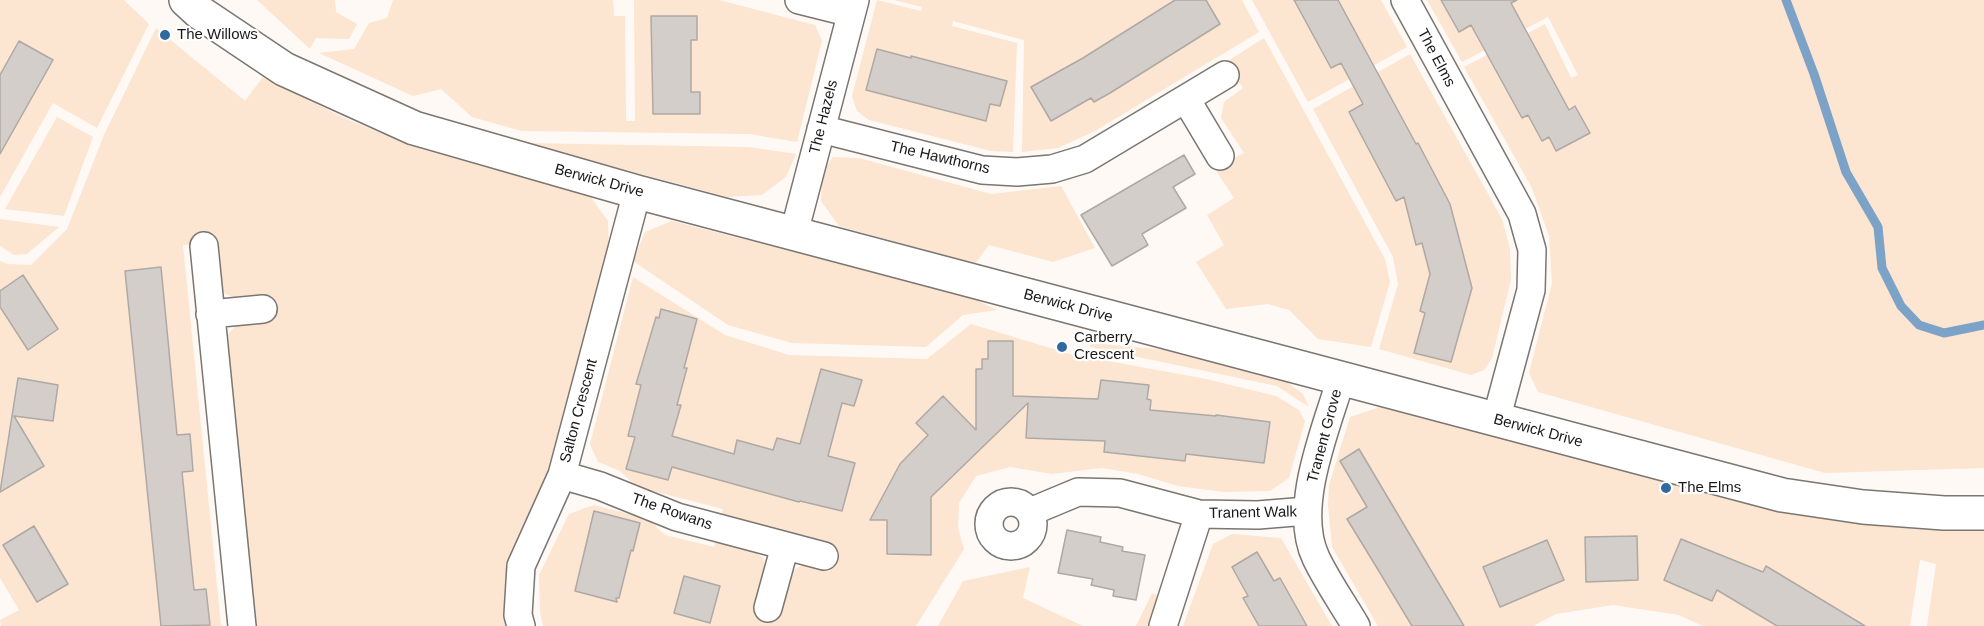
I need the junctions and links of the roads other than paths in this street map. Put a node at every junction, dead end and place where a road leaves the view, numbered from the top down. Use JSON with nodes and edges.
{"nodes":[{"id":1,"x":186,"y":0,"type":"edge"},
{"id":2,"x":799,"y":0,"type":"edge"},
{"id":3,"x":1405,"y":0,"type":"edge"},
{"id":4,"x":853,"y":7,"type":"edge"},
{"id":5,"x":1224,"y":75,"type":"dead end"},
{"id":6,"x":1186,"y":99,"type":"junction"},
{"id":7,"x":821,"y":129,"type":"junction"},
{"id":8,"x":1220,"y":156,"type":"dead end"},
{"id":9,"x":637,"y":192,"type":"junction"},
{"id":10,"x":794,"y":233,"type":"junction"},
{"id":11,"x":204,"y":246,"type":"dead end"},
{"id":12,"x":263,"y":309,"type":"dead end"},
{"id":13,"x":210,"y":314,"type":"junction"},
{"id":14,"x":1341,"y":379,"type":"junction"},
{"id":15,"x":1496,"y":420,"type":"junction"},
{"id":16,"x":562,"y":475,"type":"junction"},
{"id":17,"x":1307,"y":511,"type":"junction"},
{"id":18,"x":1030,"y":512,"type":"dead end"},
{"id":19,"x":1984,"y":513,"type":"edge"},
{"id":20,"x":1199,"y":514,"type":"junction"},
{"id":21,"x":784,"y":546,"type":"junction"},
{"id":22,"x":824,"y":556,"type":"dead end"},
{"id":23,"x":768,"y":608,"type":"dead end"},
{"id":24,"x":242,"y":626,"type":"edge"},
{"id":25,"x":521,"y":626,"type":"edge"},
{"id":26,"x":1163,"y":626,"type":"edge"},
{"id":27,"x":1356,"y":626,"type":"edge"}],
"edges":[{"from":1,"to":9,"type":"street","name":"Berwick Drive"},
{"from":2,"to":4,"type":"street"},
{"from":3,"to":15,"type":"street","name":"The Elms"},
{"from":4,"to":7,"type":"street","name":"The Hazels"},
{"from":5,"to":6,"type":"street","name":"The Hawthorns"},
{"from":6,"to":7,"type":"street","name":"The Hawthorns"},
{"from":6,"to":8,"type":"street"},
{"from":7,"to":10,"type":"street","name":"The Hazels"},
{"from":9,"to":10,"type":"street","name":"Berwick Drive"},
{"from":9,"to":16,"type":"street","name":"Salton Crescent"},
{"from":10,"to":14,"type":"street","name":"Berwick Drive"},
{"from":11,"to":13,"type":"street"},
{"from":12,"to":13,"type":"street"},
{"from":13,"to":24,"type":"street"},
{"from":14,"to":15,"type":"street","name":"Berwick Drive"},
{"from":14,"to":17,"type":"street","name":"Tranent Grove"},
{"from":15,"to":19,"type":"street","name":"Berwick Drive"},
{"from":16,"to":21,"type":"street","name":"The Rowans"},
{"from":16,"to":25,"type":"street","name":"Salton Crescent"},
{"from":17,"to":20,"type":"street","name":"Tranent Walk"},
{"from":17,"to":27,"type":"street","name":"Tranent Grove"},
{"from":18,"to":20,"type":"street","name":"Tranent Walk"},
{"from":20,"to":26,"type":"street","name":"Tranent Walk"},
{"from":21,"to":22,"type":"street","name":"The Rowans"},
{"from":21,"to":23,"type":"street"}]}
